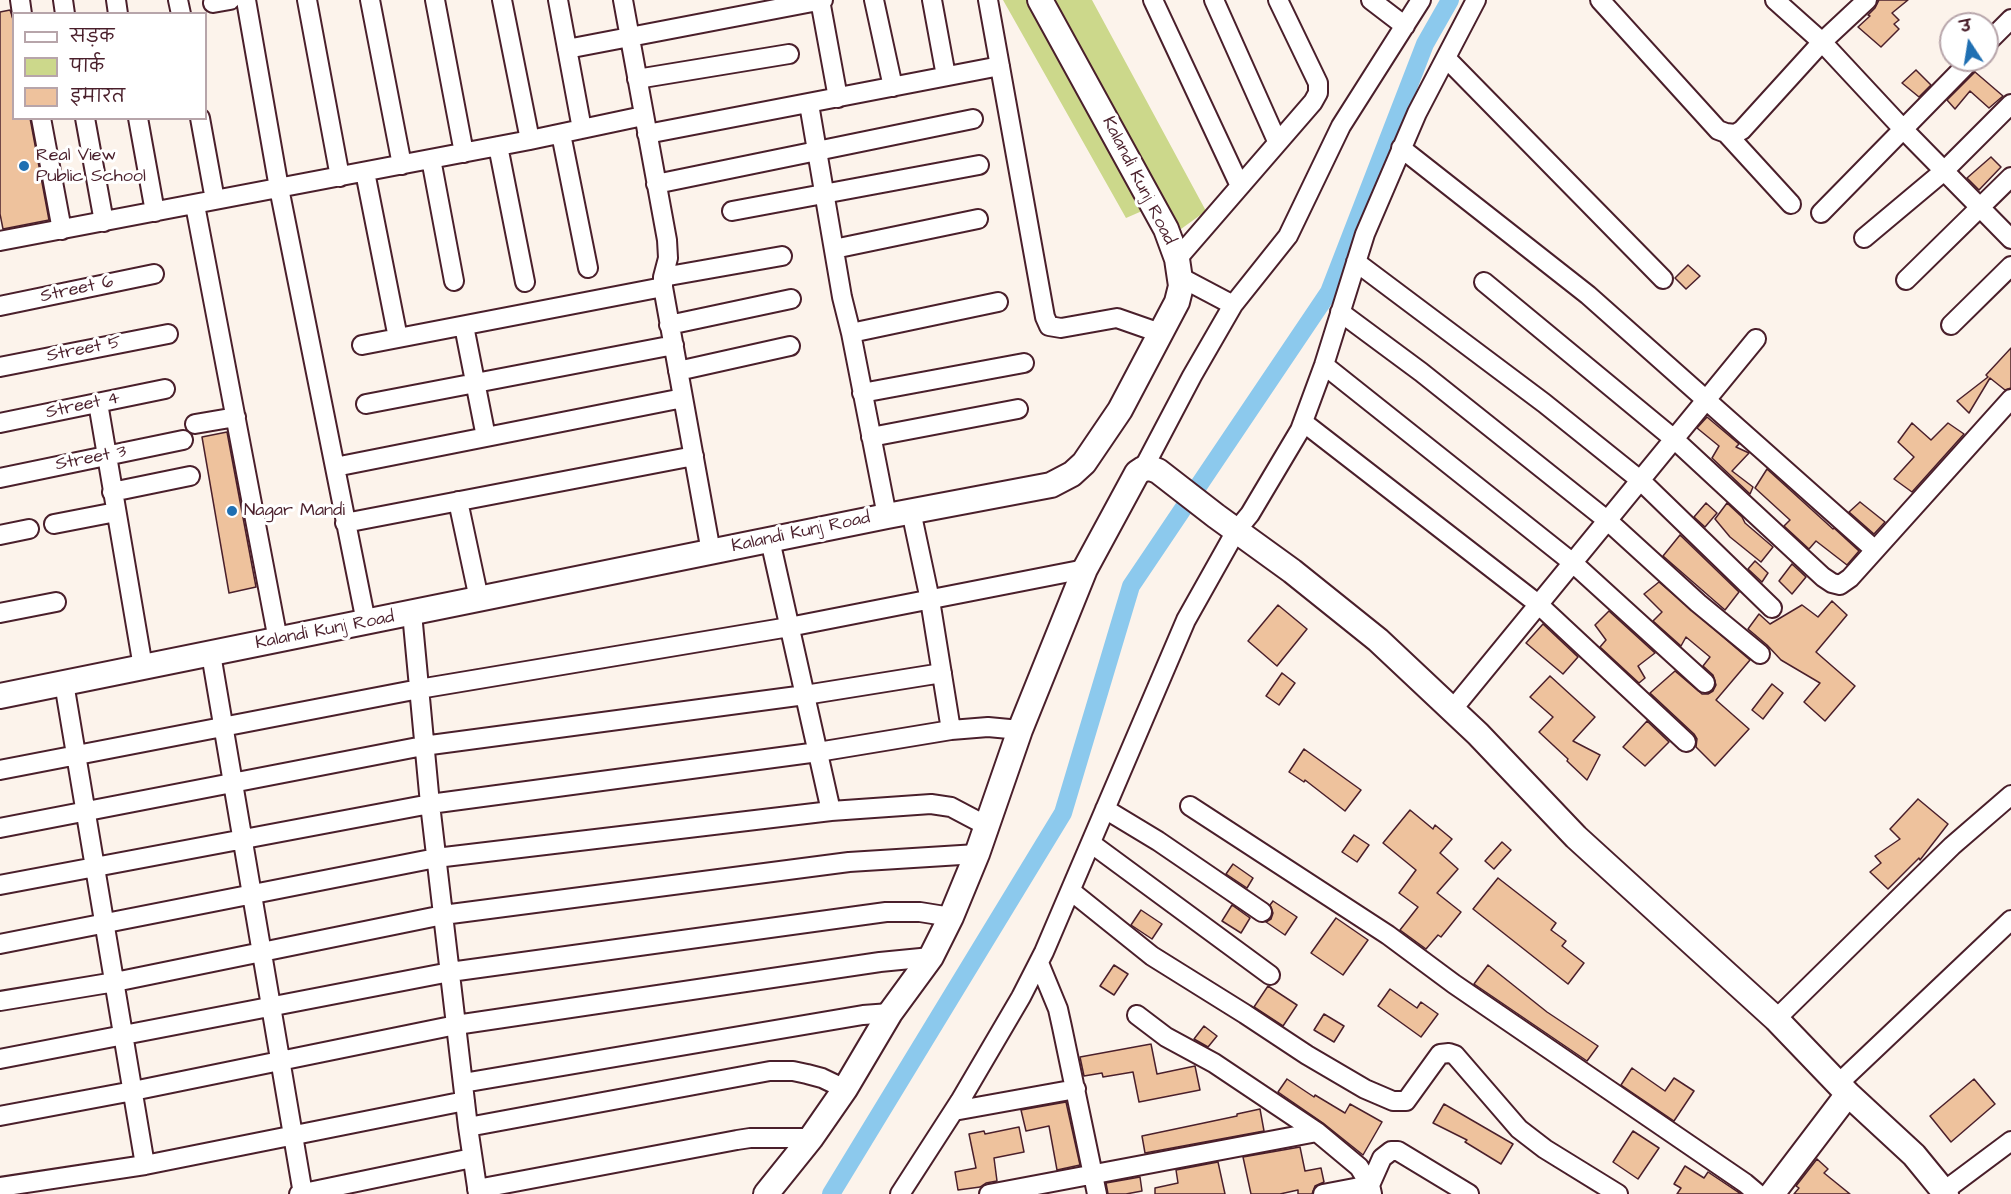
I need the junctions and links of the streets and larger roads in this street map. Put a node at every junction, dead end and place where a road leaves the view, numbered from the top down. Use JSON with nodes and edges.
{"nodes":[{"id":1,"x":246,"y":0,"type":"edge"},
{"id":2,"x":307,"y":0,"type":"edge"},
{"id":3,"x":370,"y":0,"type":"edge"},
{"id":4,"x":435,"y":0,"type":"edge"},
{"id":5,"x":502,"y":0,"type":"edge"},
{"id":6,"x":558,"y":0,"type":"edge"},
{"id":7,"x":623,"y":0,"type":"edge"},
{"id":8,"x":821,"y":0,"type":"edge"},
{"id":9,"x":874,"y":0,"type":"edge"},
{"id":10,"x":932,"y":0,"type":"edge"},
{"id":11,"x":988,"y":0,"type":"edge"},
{"id":12,"x":1040,"y":0,"type":"edge"},
{"id":13,"x":1153,"y":0,"type":"edge"},
{"id":14,"x":1214,"y":0,"type":"edge"},
{"id":15,"x":1278,"y":0,"type":"edge"},
{"id":16,"x":1371,"y":0,"type":"edge"},
{"id":17,"x":1421,"y":0,"type":"edge"},
{"id":18,"x":1476,"y":0,"type":"edge"},
{"id":19,"x":1600,"y":0,"type":"edge"},
{"id":20,"x":1774,"y":0,"type":"edge"},
{"id":21,"x":1867,"y":0,"type":"edge"},
{"id":22,"x":2011,"y":19,"type":"edge"},
{"id":23,"x":1405,"y":27,"type":"junction"},
{"id":24,"x":1999,"y":31,"type":"edge"},
{"id":25,"x":630,"y":37,"type":"junction"},
{"id":26,"x":1822,"y":42,"type":"junction"},
{"id":27,"x":567,"y":49,"type":"junction"},
{"id":28,"x":789,"y":54,"type":"dead end"},
{"id":29,"x":1447,"y":59,"type":"junction"},
{"id":30,"x":1000,"y":66,"type":"junction"},
{"id":31,"x":1959,"y":72,"type":"edge"},
{"id":32,"x":946,"y":76,"type":"junction"},
{"id":33,"x":637,"y":79,"type":"junction"},
{"id":34,"x":893,"y":87,"type":"junction"},
{"id":35,"x":838,"y":98,"type":"junction"},
{"id":36,"x":808,"y":104,"type":"junction"},
{"id":37,"x":2011,"y":104,"type":"edge"},
{"id":38,"x":973,"y":119,"type":"dead end"},
{"id":39,"x":41,"y":120,"type":"edge"},
{"id":40,"x":85,"y":120,"type":"edge"},
{"id":41,"x":138,"y":120,"type":"edge"},
{"id":42,"x":200,"y":120,"type":"edge"},
{"id":43,"x":645,"y":125,"type":"junction"},
{"id":44,"x":582,"y":129,"type":"junction"},
{"id":45,"x":1903,"y":129,"type":"junction"},
{"id":46,"x":1726,"y":133,"type":"junction"},
{"id":47,"x":561,"y":134,"type":"junction"},
{"id":48,"x":530,"y":140,"type":"junction"},
{"id":49,"x":1277,"y":141,"type":"junction"},
{"id":50,"x":498,"y":146,"type":"junction"},
{"id":51,"x":1401,"y":148,"type":"junction"},
{"id":52,"x":817,"y":152,"type":"junction"},
{"id":53,"x":464,"y":153,"type":"junction"},
{"id":54,"x":431,"y":159,"type":"junction"},
{"id":55,"x":402,"y":165,"type":"junction"},
{"id":56,"x":979,"y":165,"type":"dead end"},
{"id":57,"x":1944,"y":171,"type":"junction"},
{"id":58,"x":365,"y":172,"type":"junction"},
{"id":59,"x":340,"y":177,"type":"junction"},
{"id":60,"x":2011,"y":177,"type":"edge"},
{"id":61,"x":656,"y":184,"type":"junction"},
{"id":62,"x":1240,"y":186,"type":"junction"},
{"id":63,"x":279,"y":188,"type":"junction"},
{"id":64,"x":824,"y":194,"type":"junction"},
{"id":65,"x":215,"y":201,"type":"junction"},
{"id":66,"x":1791,"y":204,"type":"dead end"},
{"id":67,"x":195,"y":205,"type":"junction"},
{"id":68,"x":1980,"y":208,"type":"junction"},
{"id":69,"x":732,"y":210,"type":"dead end"},
{"id":70,"x":155,"y":212,"type":"junction"},
{"id":71,"x":1821,"y":213,"type":"dead end"},
{"id":72,"x":978,"y":219,"type":"dead end"},
{"id":73,"x":105,"y":222,"type":"junction"},
{"id":74,"x":62,"y":230,"type":"junction"},
{"id":75,"x":1,"y":238,"type":"edge"},
{"id":76,"x":1864,"y":238,"type":"dead end"},
{"id":77,"x":2011,"y":239,"type":"edge"},
{"id":78,"x":834,"y":249,"type":"junction"},
{"id":79,"x":782,"y":256,"type":"dead end"},
{"id":80,"x":1356,"y":262,"type":"junction"},
{"id":81,"x":2011,"y":266,"type":"edge"},
{"id":82,"x":588,"y":268,"type":"dead end"},
{"id":83,"x":1178,"y":268,"type":"junction"},
{"id":84,"x":154,"y":274,"type":"dead end"},
{"id":85,"x":1663,"y":279,"type":"dead end"},
{"id":86,"x":454,"y":280,"type":"dead end"},
{"id":87,"x":1906,"y":280,"type":"dead end"},
{"id":88,"x":525,"y":282,"type":"dead end"},
{"id":89,"x":663,"y":282,"type":"junction"},
{"id":90,"x":1484,"y":282,"type":"dead end"},
{"id":91,"x":791,"y":299,"type":"dead end"},
{"id":92,"x":998,"y":302,"type":"dead end"},
{"id":93,"x":1233,"y":305,"type":"junction"},
{"id":94,"x":0,"y":306,"type":"edge"},
{"id":95,"x":1340,"y":312,"type":"junction"},
{"id":96,"x":1951,"y":325,"type":"dead end"},
{"id":97,"x":464,"y":326,"type":"junction"},
{"id":98,"x":669,"y":326,"type":"junction"},
{"id":99,"x":851,"y":333,"type":"junction"},
{"id":100,"x":1160,"y":333,"type":"junction"},
{"id":101,"x":168,"y":334,"type":"dead end"},
{"id":102,"x":398,"y":338,"type":"junction"},
{"id":103,"x":1756,"y":339,"type":"dead end"},
{"id":104,"x":362,"y":345,"type":"dead end"},
{"id":105,"x":674,"y":345,"type":"junction"},
{"id":106,"x":790,"y":346,"type":"dead end"},
{"id":107,"x":1024,"y":363,"type":"dead end"},
{"id":108,"x":1324,"y":365,"type":"junction"},
{"id":109,"x":0,"y":367,"type":"edge"},
{"id":110,"x":678,"y":371,"type":"junction"},
{"id":111,"x":475,"y":383,"type":"junction"},
{"id":112,"x":165,"y":389,"type":"dead end"},
{"id":113,"x":862,"y":393,"type":"junction"},
{"id":114,"x":683,"y":398,"type":"junction"},
{"id":115,"x":2011,"y":399,"type":"edge"},
{"id":116,"x":1707,"y":400,"type":"junction"},
{"id":117,"x":98,"y":403,"type":"junction"},
{"id":118,"x":366,"y":404,"type":"dead end"},
{"id":119,"x":1018,"y":409,"type":"dead end"},
{"id":120,"x":236,"y":417,"type":"junction"},
{"id":121,"x":1303,"y":422,"type":"junction"},
{"id":122,"x":0,"y":423,"type":"edge"},
{"id":123,"x":195,"y":424,"type":"dead end"},
{"id":124,"x":486,"y":437,"type":"junction"},
{"id":125,"x":871,"y":438,"type":"junction"},
{"id":126,"x":1674,"y":439,"type":"junction"},
{"id":127,"x":183,"y":440,"type":"dead end"},
{"id":128,"x":108,"y":456,"type":"junction"},
{"id":129,"x":694,"y":456,"type":"junction"},
{"id":130,"x":335,"y":466,"type":"junction"},
{"id":131,"x":1143,"y":469,"type":"junction"},
{"id":132,"x":190,"y":476,"type":"dead end"},
{"id":133,"x":0,"y":478,"type":"edge"},
{"id":134,"x":1640,"y":480,"type":"junction"},
{"id":135,"x":112,"y":492,"type":"junction"},
{"id":136,"x":458,"y":501,"type":"junction"},
{"id":137,"x":116,"y":512,"type":"junction"},
{"id":138,"x":911,"y":512,"type":"junction"},
{"id":139,"x":887,"y":516,"type":"junction"},
{"id":140,"x":1608,"y":521,"type":"junction"},
{"id":141,"x":345,"y":523,"type":"junction"},
{"id":142,"x":54,"y":524,"type":"dead end"},
{"id":143,"x":29,"y":529,"type":"dead end"},
{"id":144,"x":1236,"y":531,"type":"junction"},
{"id":145,"x":0,"y":535,"type":"edge"},
{"id":146,"x":770,"y":540,"type":"junction"},
{"id":147,"x":1875,"y":550,"type":"junction"},
{"id":148,"x":711,"y":552,"type":"junction"},
{"id":149,"x":1573,"y":564,"type":"junction"},
{"id":150,"x":1085,"y":569,"type":"junction"},
{"id":151,"x":479,"y":599,"type":"junction"},
{"id":152,"x":930,"y":600,"type":"junction"},
{"id":153,"x":56,"y":602,"type":"dead end"},
{"id":154,"x":1538,"y":604,"type":"junction"},
{"id":155,"x":1772,"y":608,"type":"dead end"},
{"id":156,"x":0,"y":613,"type":"edge"},
{"id":157,"x":412,"y":613,"type":"junction"},
{"id":158,"x":366,"y":622,"type":"junction"},
{"id":159,"x":789,"y":627,"type":"junction"},
{"id":160,"x":278,"y":640,"type":"junction"},
{"id":161,"x":211,"y":654,"type":"junction"},
{"id":162,"x":1760,"y":654,"type":"dead end"},
{"id":163,"x":143,"y":667,"type":"junction"},
{"id":164,"x":942,"y":673,"type":"junction"},
{"id":165,"x":64,"y":683,"type":"junction"},
{"id":166,"x":1705,"y":683,"type":"dead end"},
{"id":167,"x":418,"y":689,"type":"junction"},
{"id":168,"x":805,"y":695,"type":"junction"},
{"id":169,"x":0,"y":696,"type":"edge"},
{"id":170,"x":1452,"y":710,"type":"junction"},
{"id":171,"x":223,"y":726,"type":"junction"},
{"id":172,"x":951,"y":730,"type":"junction"},
{"id":173,"x":1020,"y":730,"type":"junction"},
{"id":174,"x":1686,"y":742,"type":"dead end"},
{"id":175,"x":423,"y":746,"type":"junction"},
{"id":176,"x":818,"y":752,"type":"junction"},
{"id":177,"x":76,"y":754,"type":"junction"},
{"id":178,"x":0,"y":770,"type":"edge"},
{"id":179,"x":233,"y":782,"type":"junction"},
{"id":180,"x":2011,"y":795,"type":"edge"},
{"id":181,"x":430,"y":804,"type":"junction"},
{"id":182,"x":1191,"y":806,"type":"dead end"},
{"id":183,"x":1105,"y":809,"type":"junction"},
{"id":184,"x":86,"y":810,"type":"junction"},
{"id":185,"x":831,"y":811,"type":"junction"},
{"id":186,"x":987,"y":826,"type":"junction"},
{"id":187,"x":0,"y":828,"type":"edge"},
{"id":188,"x":242,"y":838,"type":"junction"},
{"id":189,"x":1092,"y":844,"type":"junction"},
{"id":190,"x":977,"y":854,"type":"junction"},
{"id":191,"x":436,"y":858,"type":"junction"},
{"id":192,"x":95,"y":867,"type":"junction"},
{"id":193,"x":0,"y":885,"type":"edge"},
{"id":194,"x":1071,"y":891,"type":"junction"},
{"id":195,"x":252,"y":893,"type":"junction"},
{"id":196,"x":1262,"y":912,"type":"dead end"},
{"id":197,"x":443,"y":915,"type":"junction"},
{"id":198,"x":951,"y":917,"type":"junction"},
{"id":199,"x":2011,"y":920,"type":"edge"},
{"id":200,"x":105,"y":924,"type":"junction"},
{"id":201,"x":0,"y":944,"type":"edge"},
{"id":202,"x":262,"y":952,"type":"junction"},
{"id":203,"x":931,"y":957,"type":"junction"},
{"id":204,"x":1039,"y":963,"type":"junction"},
{"id":205,"x":450,"y":972,"type":"junction"},
{"id":206,"x":1270,"y":975,"type":"dead end"},
{"id":207,"x":115,"y":981,"type":"junction"},
{"id":208,"x":0,"y":1001,"type":"edge"},
{"id":209,"x":271,"y":1006,"type":"junction"},
{"id":210,"x":890,"y":1013,"type":"junction"},
{"id":211,"x":1137,"y":1015,"type":"dead end"},
{"id":212,"x":1776,"y":1019,"type":"junction"},
{"id":213,"x":456,"y":1025,"type":"junction"},
{"id":214,"x":124,"y":1036,"type":"junction"},
{"id":215,"x":0,"y":1059,"type":"edge"},
{"id":216,"x":280,"y":1061,"type":"junction"},
{"id":217,"x":463,"y":1083,"type":"junction"},
{"id":218,"x":1843,"y":1088,"type":"junction"},
{"id":219,"x":845,"y":1089,"type":"junction"},
{"id":220,"x":1076,"y":1089,"type":"junction"},
{"id":221,"x":133,"y":1091,"type":"junction"},
{"id":222,"x":465,"y":1101,"type":"junction"},
{"id":223,"x":954,"y":1111,"type":"junction"},
{"id":224,"x":0,"y":1116,"type":"edge"},
{"id":225,"x":468,"y":1127,"type":"junction"},
{"id":226,"x":1317,"y":1132,"type":"junction"},
{"id":227,"x":293,"y":1136,"type":"junction"},
{"id":228,"x":811,"y":1138,"type":"junction"},
{"id":229,"x":2011,"y":1141,"type":"edge"},
{"id":230,"x":472,"y":1158,"type":"junction"},
{"id":231,"x":145,"y":1165,"type":"junction"},
{"id":232,"x":1094,"y":1174,"type":"junction"},
{"id":233,"x":0,"y":1187,"type":"edge"},
{"id":234,"x":1371,"y":1190,"type":"edge"},
{"id":235,"x":477,"y":1191,"type":"edge"},
{"id":236,"x":1945,"y":1192,"type":"edge"},
{"id":237,"x":302,"y":1194,"type":"edge"},
{"id":238,"x":766,"y":1194,"type":"edge"},
{"id":239,"x":900,"y":1194,"type":"edge"},
{"id":240,"x":988,"y":1194,"type":"edge"},
{"id":241,"x":1097,"y":1194,"type":"edge"},
{"id":242,"x":1323,"y":1194,"type":"edge"},
{"id":243,"x":1469,"y":1194,"type":"edge"},
{"id":244,"x":1618,"y":1194,"type":"edge"},
{"id":245,"x":1758,"y":1194,"type":"edge"},
{"id":246,"x":1772,"y":1194,"type":"edge"}],
"edges":[{"from":1,"to":63,"type":"street"},
{"from":2,"to":59,"type":"street"},
{"from":3,"to":55,"type":"street"},
{"from":4,"to":53,"type":"street"},
{"from":5,"to":48,"type":"street"},
{"from":6,"to":27,"type":"street"},
{"from":7,"to":25,"type":"street"},
{"from":8,"to":25,"type":"street"},
{"from":8,"to":35,"type":"street"},
{"from":9,"to":34,"type":"street"},
{"from":10,"to":32,"type":"street"},
{"from":11,"to":30,"type":"street"},
{"from":12,"to":83,"type":"street","name":"Kalandi Kunj Road"},
{"from":13,"to":62,"type":"street"},
{"from":14,"to":49,"type":"street"},
{"from":15,"to":49,"type":"street"},
{"from":16,"to":23,"type":"street"},
{"from":17,"to":23,"type":"street"},
{"from":18,"to":29,"type":"street"},
{"from":19,"to":46,"type":"street"},
{"from":20,"to":26,"type":"street"},
{"from":21,"to":26,"type":"street"},
{"from":22,"to":24,"type":"street"},
{"from":23,"to":93,"type":"street"},
{"from":25,"to":27,"type":"street"},
{"from":25,"to":33,"type":"street"},
{"from":26,"to":45,"type":"street"},
{"from":26,"to":46,"type":"street"},
{"from":27,"to":44,"type":"street"},
{"from":28,"to":33,"type":"street"},
{"from":29,"to":51,"type":"street"},
{"from":29,"to":85,"type":"street"},
{"from":30,"to":32,"type":"street"},
{"from":30,"to":100,"type":"street"},
{"from":31,"to":45,"type":"street"},
{"from":32,"to":34,"type":"street"},
{"from":33,"to":43,"type":"street"},
{"from":34,"to":35,"type":"street"},
{"from":35,"to":36,"type":"street"},
{"from":36,"to":43,"type":"street"},
{"from":36,"to":52,"type":"street"},
{"from":37,"to":57,"type":"street"},
{"from":38,"to":52,"type":"street"},
{"from":39,"to":74,"type":"street"},
{"from":40,"to":73,"type":"street"},
{"from":41,"to":70,"type":"street"},
{"from":42,"to":65,"type":"street"},
{"from":43,"to":44,"type":"street"},
{"from":43,"to":61,"type":"street"},
{"from":44,"to":47,"type":"street"},
{"from":45,"to":57,"type":"street"},
{"from":45,"to":71,"type":"street"},
{"from":46,"to":66,"type":"street"},
{"from":47,"to":48,"type":"street"},
{"from":47,"to":82,"type":"street"},
{"from":48,"to":50,"type":"street"},
{"from":49,"to":62,"type":"street"},
{"from":50,"to":53,"type":"street"},
{"from":50,"to":88,"type":"street"},
{"from":51,"to":80,"type":"street"},
{"from":51,"to":116,"type":"street"},
{"from":52,"to":61,"type":"street"},
{"from":52,"to":64,"type":"street"},
{"from":53,"to":54,"type":"street"},
{"from":54,"to":55,"type":"street"},
{"from":54,"to":86,"type":"street"},
{"from":55,"to":58,"type":"street"},
{"from":56,"to":64,"type":"street"},
{"from":57,"to":68,"type":"street"},
{"from":57,"to":76,"type":"street"},
{"from":58,"to":59,"type":"street"},
{"from":58,"to":102,"type":"street"},
{"from":59,"to":63,"type":"street"},
{"from":60,"to":68,"type":"street"},
{"from":61,"to":89,"type":"street"},
{"from":62,"to":83,"type":"street"},
{"from":63,"to":65,"type":"street"},
{"from":63,"to":130,"type":"street"},
{"from":64,"to":69,"type":"street"},
{"from":64,"to":78,"type":"street"},
{"from":65,"to":67,"type":"street"},
{"from":67,"to":70,"type":"street"},
{"from":67,"to":120,"type":"street"},
{"from":68,"to":77,"type":"street"},
{"from":68,"to":87,"type":"street"},
{"from":70,"to":73,"type":"street"},
{"from":72,"to":78,"type":"street"},
{"from":73,"to":74,"type":"street"},
{"from":74,"to":75,"type":"street"},
{"from":78,"to":99,"type":"street"},
{"from":79,"to":89,"type":"street"},
{"from":80,"to":95,"type":"street"},
{"from":80,"to":134,"type":"street"},
{"from":81,"to":96,"type":"street"},
{"from":83,"to":93,"type":"street"},
{"from":83,"to":100,"type":"street","name":"Kalandi Kunj Road"},
{"from":84,"to":94,"type":"street","name":"Street 6"},
{"from":89,"to":97,"type":"street"},
{"from":89,"to":98,"type":"street"},
{"from":90,"to":126,"type":"street"},
{"from":91,"to":98,"type":"street"},
{"from":92,"to":99,"type":"street"},
{"from":93,"to":131,"type":"street"},
{"from":95,"to":108,"type":"street"},
{"from":95,"to":140,"type":"street"},
{"from":97,"to":102,"type":"street"},
{"from":97,"to":111,"type":"street"},
{"from":98,"to":105,"type":"street"},
{"from":99,"to":113,"type":"street"},
{"from":100,"to":138,"type":"street","name":"Kalandi Kunj Road"},
{"from":101,"to":109,"type":"street","name":"Street 5"},
{"from":102,"to":104,"type":"street"},
{"from":103,"to":116,"type":"street"},
{"from":105,"to":110,"type":"street"},
{"from":105,"to":111,"type":"street"},
{"from":106,"to":110,"type":"street"},
{"from":107,"to":113,"type":"street"},
{"from":108,"to":121,"type":"street"},
{"from":108,"to":149,"type":"street"},
{"from":110,"to":114,"type":"street"},
{"from":111,"to":118,"type":"street"},
{"from":111,"to":124,"type":"street"},
{"from":112,"to":117,"type":"street","name":"Street 4"},
{"from":113,"to":125,"type":"street"},
{"from":114,"to":124,"type":"street"},
{"from":114,"to":129,"type":"street"},
{"from":115,"to":147,"type":"street"},
{"from":116,"to":126,"type":"street"},
{"from":116,"to":147,"type":"street"},
{"from":117,"to":122,"type":"street","name":"Street 4"},
{"from":117,"to":128,"type":"street"},
{"from":119,"to":125,"type":"street"},
{"from":120,"to":123,"type":"street"},
{"from":120,"to":160,"type":"street"},
{"from":121,"to":144,"type":"street"},
{"from":121,"to":154,"type":"street"},
{"from":124,"to":130,"type":"street"},
{"from":125,"to":139,"type":"street"},
{"from":126,"to":134,"type":"street"},
{"from":126,"to":147,"type":"street"},
{"from":127,"to":128,"type":"street","name":"Street 3"},
{"from":128,"to":133,"type":"street","name":"Street 3"},
{"from":128,"to":135,"type":"street"},
{"from":129,"to":136,"type":"street"},
{"from":129,"to":148,"type":"street"},
{"from":130,"to":141,"type":"street"},
{"from":131,"to":144,"type":"street"},
{"from":131,"to":150,"type":"street"},
{"from":132,"to":135,"type":"street"},
{"from":134,"to":140,"type":"street"},
{"from":134,"to":155,"type":"street"},
{"from":135,"to":137,"type":"street"},
{"from":136,"to":141,"type":"street"},
{"from":136,"to":151,"type":"street"},
{"from":137,"to":142,"type":"street"},
{"from":137,"to":163,"type":"street"},
{"from":138,"to":139,"type":"street","name":"Kalandi Kunj Road"},
{"from":138,"to":152,"type":"street"},
{"from":139,"to":146,"type":"street","name":"Kalandi Kunj Road"},
{"from":140,"to":149,"type":"street"},
{"from":140,"to":162,"type":"street"},
{"from":141,"to":158,"type":"street"},
{"from":143,"to":145,"type":"street"},
{"from":144,"to":170,"type":"street"},
{"from":144,"to":183,"type":"street"},
{"from":146,"to":148,"type":"street","name":"Kalandi Kunj Road"},
{"from":146,"to":159,"type":"street"},
{"from":148,"to":151,"type":"street","name":"Kalandi Kunj Road"},
{"from":149,"to":154,"type":"street"},
{"from":149,"to":166,"type":"street"},
{"from":150,"to":152,"type":"street"},
{"from":150,"to":173,"type":"street"},
{"from":151,"to":157,"type":"street","name":"Kalandi Kunj Road"},
{"from":152,"to":159,"type":"street"},
{"from":152,"to":164,"type":"street"},
{"from":153,"to":156,"type":"street"},
{"from":154,"to":170,"type":"street"},
{"from":154,"to":174,"type":"street"},
{"from":157,"to":158,"type":"street","name":"Kalandi Kunj Road"},
{"from":157,"to":167,"type":"street"},
{"from":158,"to":160,"type":"street","name":"Kalandi Kunj Road"},
{"from":159,"to":167,"type":"street"},
{"from":159,"to":168,"type":"street"},
{"from":160,"to":161,"type":"street","name":"Kalandi Kunj Road"},
{"from":161,"to":163,"type":"street","name":"Kalandi Kunj Road"},
{"from":161,"to":171,"type":"street"},
{"from":163,"to":165,"type":"street","name":"Kalandi Kunj Road"},
{"from":164,"to":168,"type":"street"},
{"from":164,"to":172,"type":"street"},
{"from":165,"to":169,"type":"street","name":"Kalandi Kunj Road"},
{"from":165,"to":177,"type":"street"},
{"from":167,"to":171,"type":"street"},
{"from":167,"to":175,"type":"street"},
{"from":168,"to":175,"type":"street"},
{"from":168,"to":176,"type":"street"},
{"from":170,"to":212,"type":"street"},
{"from":171,"to":177,"type":"street"},
{"from":171,"to":179,"type":"street"},
{"from":172,"to":173,"type":"street"},
{"from":172,"to":176,"type":"street"},
{"from":173,"to":186,"type":"street"},
{"from":175,"to":179,"type":"street"},
{"from":175,"to":181,"type":"street"},
{"from":176,"to":181,"type":"street"},
{"from":176,"to":185,"type":"street"},
{"from":177,"to":178,"type":"street"},
{"from":177,"to":184,"type":"street"},
{"from":179,"to":184,"type":"street"},
{"from":179,"to":188,"type":"street"},
{"from":180,"to":212,"type":"street"},
{"from":181,"to":188,"type":"street"},
{"from":181,"to":191,"type":"street"},
{"from":182,"to":245,"type":"street"},
{"from":183,"to":189,"type":"street"},
{"from":183,"to":196,"type":"street"},
{"from":184,"to":187,"type":"street"},
{"from":184,"to":192,"type":"street"},
{"from":185,"to":186,"type":"street"},
{"from":185,"to":191,"type":"street"},
{"from":186,"to":190,"type":"street"},
{"from":188,"to":192,"type":"street"},
{"from":188,"to":195,"type":"street"},
{"from":189,"to":194,"type":"street"},
{"from":189,"to":206,"type":"street"},
{"from":190,"to":197,"type":"street"},
{"from":190,"to":198,"type":"street"},
{"from":191,"to":195,"type":"street"},
{"from":191,"to":197,"type":"street"},
{"from":192,"to":193,"type":"street"},
{"from":192,"to":200,"type":"street"},
{"from":194,"to":204,"type":"street"},
{"from":194,"to":244,"type":"street"},
{"from":195,"to":200,"type":"street"},
{"from":195,"to":202,"type":"street"},
{"from":197,"to":202,"type":"street"},
{"from":197,"to":205,"type":"street"},
{"from":198,"to":203,"type":"street"},
{"from":198,"to":205,"type":"street"},
{"from":199,"to":218,"type":"street"},
{"from":200,"to":201,"type":"street"},
{"from":200,"to":207,"type":"street"},
{"from":202,"to":207,"type":"street"},
{"from":202,"to":209,"type":"street"},
{"from":203,"to":210,"type":"street"},
{"from":203,"to":213,"type":"street"},
{"from":204,"to":220,"type":"street"},
{"from":204,"to":223,"type":"street"},
{"from":205,"to":209,"type":"street"},
{"from":205,"to":213,"type":"street"},
{"from":207,"to":208,"type":"street"},
{"from":207,"to":214,"type":"street"},
{"from":209,"to":214,"type":"street"},
{"from":209,"to":216,"type":"street"},
{"from":210,"to":217,"type":"street"},
{"from":210,"to":219,"type":"street"},
{"from":211,"to":226,"type":"street"},
{"from":212,"to":218,"type":"street"},
{"from":213,"to":216,"type":"street"},
{"from":213,"to":217,"type":"street"},
{"from":214,"to":215,"type":"street"},
{"from":214,"to":221,"type":"street"},
{"from":216,"to":221,"type":"street"},
{"from":216,"to":227,"type":"street"},
{"from":217,"to":222,"type":"street"},
{"from":218,"to":236,"type":"street"},
{"from":218,"to":246,"type":"street"},
{"from":219,"to":225,"type":"street"},
{"from":219,"to":228,"type":"street"},
{"from":220,"to":223,"type":"street"},
{"from":220,"to":232,"type":"street"},
{"from":221,"to":224,"type":"street"},
{"from":221,"to":231,"type":"street"},
{"from":222,"to":225,"type":"street"},
{"from":222,"to":227,"type":"street"},
{"from":223,"to":239,"type":"street"},
{"from":225,"to":230,"type":"street"},
{"from":226,"to":232,"type":"street"},
{"from":226,"to":234,"type":"street"},
{"from":227,"to":231,"type":"street"},
{"from":227,"to":237,"type":"street"},
{"from":228,"to":235,"type":"street"},
{"from":228,"to":238,"type":"street"},
{"from":229,"to":236,"type":"street"},
{"from":230,"to":235,"type":"street"},
{"from":230,"to":237,"type":"street"},
{"from":231,"to":233,"type":"street"},
{"from":232,"to":240,"type":"street"},
{"from":232,"to":241,"type":"street"},
{"from":234,"to":242,"type":"street"},
{"from":234,"to":243,"type":"street"}]}
